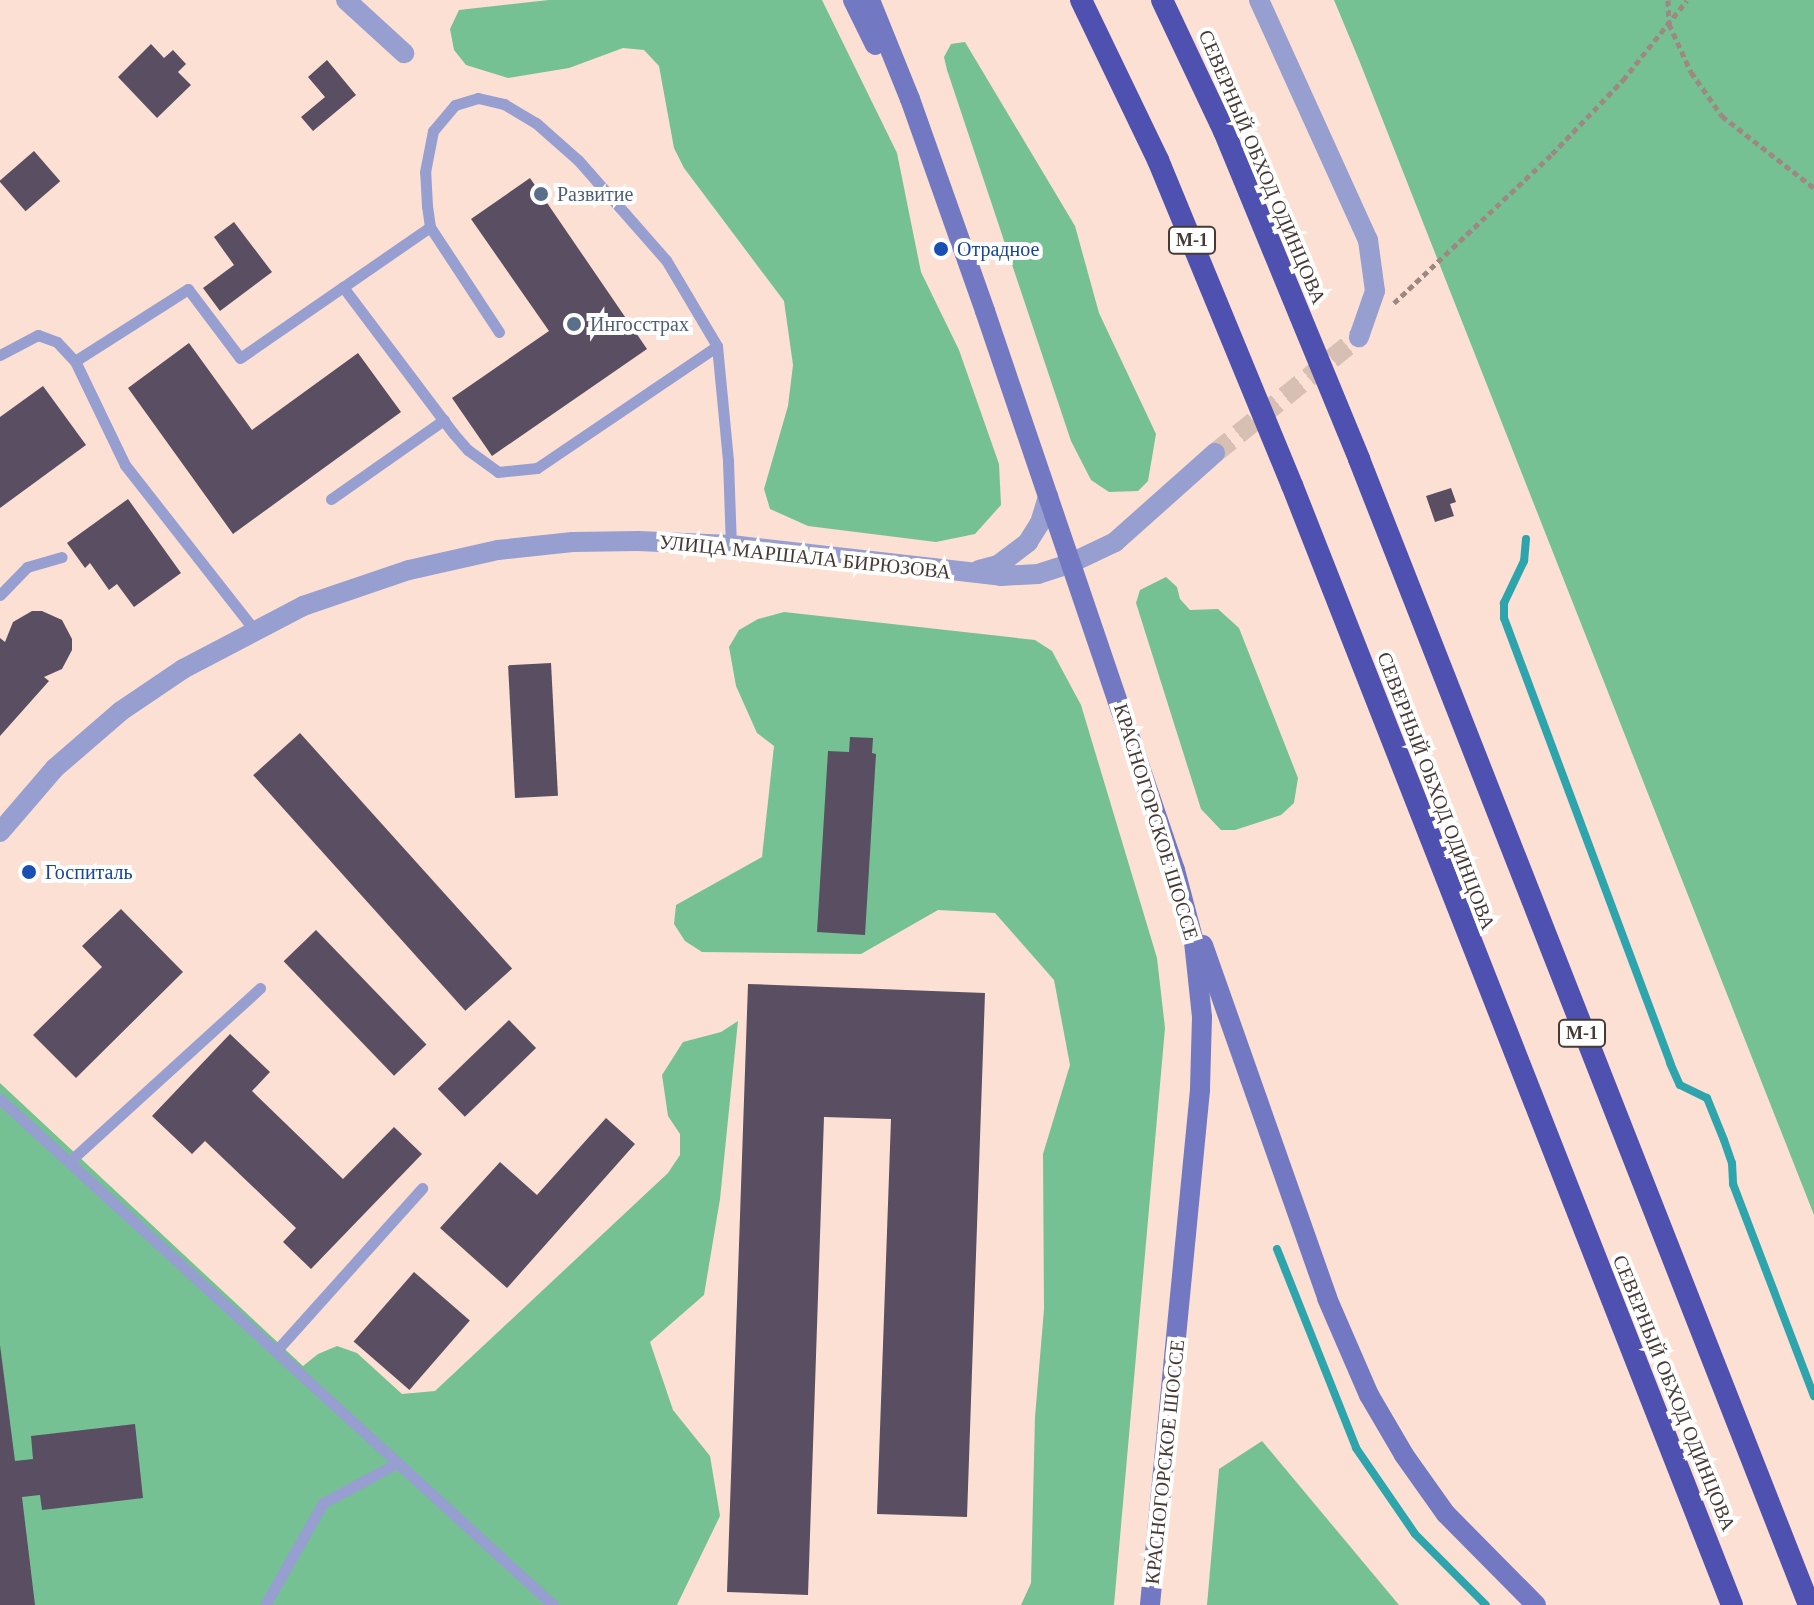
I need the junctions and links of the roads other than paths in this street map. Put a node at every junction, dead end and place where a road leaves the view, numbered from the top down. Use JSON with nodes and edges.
{"nodes":[{"id":1,"x":346,"y":0,"type":"edge"},
{"id":2,"x":853,"y":0,"type":"edge"},
{"id":3,"x":870,"y":0,"type":"edge"},
{"id":4,"x":1081,"y":0,"type":"edge"},
{"id":5,"x":1162,"y":0,"type":"edge"},
{"id":6,"x":1259,"y":0,"type":"edge"},
{"id":7,"x":404,"y":53,"type":"dead end"},
{"id":8,"x":949,"y":209,"type":"junction"},
{"id":9,"x":430,"y":227,"type":"junction"},
{"id":10,"x":343,"y":287,"type":"junction"},
{"id":11,"x":499,"y":332,"type":"dead end"},
{"id":12,"x":1359,"y":337,"type":"tunnel mouth"},
{"id":13,"x":717,"y":346,"type":"junction"},
{"id":14,"x":0,"y":355,"type":"edge"},
{"id":15,"x":75,"y":361,"type":"junction"},
{"id":16,"x":444,"y":420,"type":"junction"},
{"id":17,"x":1215,"y":453,"type":"tunnel mouth"},
{"id":18,"x":1048,"y":496,"type":"junction"},
{"id":19,"x":331,"y":499,"type":"dead end"},
{"id":20,"x":731,"y":545,"type":"junction"},
{"id":21,"x":62,"y":557,"type":"dead end"},
{"id":22,"x":1071,"y":563,"type":"junction"},
{"id":23,"x":954,"y":572,"type":"junction"},
{"id":24,"x":0,"y":595,"type":"edge"},
{"id":25,"x":255,"y":631,"type":"junction"},
{"id":26,"x":0,"y":832,"type":"edge"},
{"id":27,"x":1175,"y":870,"type":"junction"},
{"id":28,"x":260,"y":988,"type":"dead end"},
{"id":29,"x":0,"y":1099,"type":"edge"},
{"id":30,"x":70,"y":1161,"type":"junction"},
{"id":31,"x":422,"y":1188,"type":"dead end"},
{"id":32,"x":276,"y":1351,"type":"junction"},
{"id":33,"x":397,"y":1463,"type":"junction"},
{"id":34,"x":265,"y":1605,"type":"edge"},
{"id":35,"x":553,"y":1605,"type":"edge"},
{"id":36,"x":1150,"y":1605,"type":"edge"},
{"id":37,"x":1536,"y":1605,"type":"edge"},
{"id":38,"x":1732,"y":1605,"type":"edge"},
{"id":39,"x":1809,"y":1605,"type":"edge"}],
"edges":[{"from":1,"to":7,"type":"street"},
{"from":2,"to":8,"type":"main road"},
{"from":3,"to":8,"type":"main road"},
{"from":4,"to":38,"type":"highway","name":"СЕВЕРНЫЙ ОБХОД ОДИНЦОВА","number":"М-1"},
{"from":5,"to":39,"type":"highway","name":"СЕВЕРНЫЙ ОБХОД ОДИНЦОВА","number":"М-1"},
{"from":6,"to":12,"type":"street"},
{"from":8,"to":18,"type":"main road","name":"КРАСНОГОРСКОЕ ШОССЕ"},
{"from":9,"to":10,"type":"lane"},
{"from":9,"to":11,"type":"lane"},
{"from":9,"to":13,"type":"lane"},
{"from":10,"to":15,"type":"lane"},
{"from":10,"to":16,"type":"lane"},
{"from":13,"to":16,"type":"lane"},
{"from":13,"to":20,"type":"lane"},
{"from":14,"to":15,"type":"lane"},
{"from":15,"to":25,"type":"lane"},
{"from":16,"to":19,"type":"lane"},
{"from":17,"to":22,"type":"street","name":"УЛИЦА МАРШАЛА БИРЮЗОВА"},
{"from":18,"to":22,"type":"main road","name":"КРАСНОГОРСКОЕ ШОССЕ"},
{"from":18,"to":23,"type":"street"},
{"from":20,"to":23,"type":"street","name":"УЛИЦА МАРШАЛА БИРЮЗОВА"},
{"from":20,"to":25,"type":"street","name":"УЛИЦА МАРШАЛА БИРЮЗОВА"},
{"from":21,"to":24,"type":"lane"},
{"from":22,"to":23,"type":"street","name":"УЛИЦА МАРШАЛА БИРЮЗОВА"},
{"from":22,"to":27,"type":"main road","name":"КРАСНОГОРСКОЕ ШОССЕ"},
{"from":25,"to":26,"type":"street","name":"УЛИЦА МАРШАЛА БИРЮЗОВА"},
{"from":27,"to":36,"type":"main road","name":"КРАСНОГОРСКОЕ ШОССЕ"},
{"from":27,"to":37,"type":"main road"},
{"from":28,"to":30,"type":"lane"},
{"from":29,"to":30,"type":"lane"},
{"from":30,"to":32,"type":"lane"},
{"from":31,"to":32,"type":"lane"},
{"from":32,"to":33,"type":"lane"},
{"from":33,"to":34,"type":"lane"},
{"from":33,"to":35,"type":"lane"}]}
